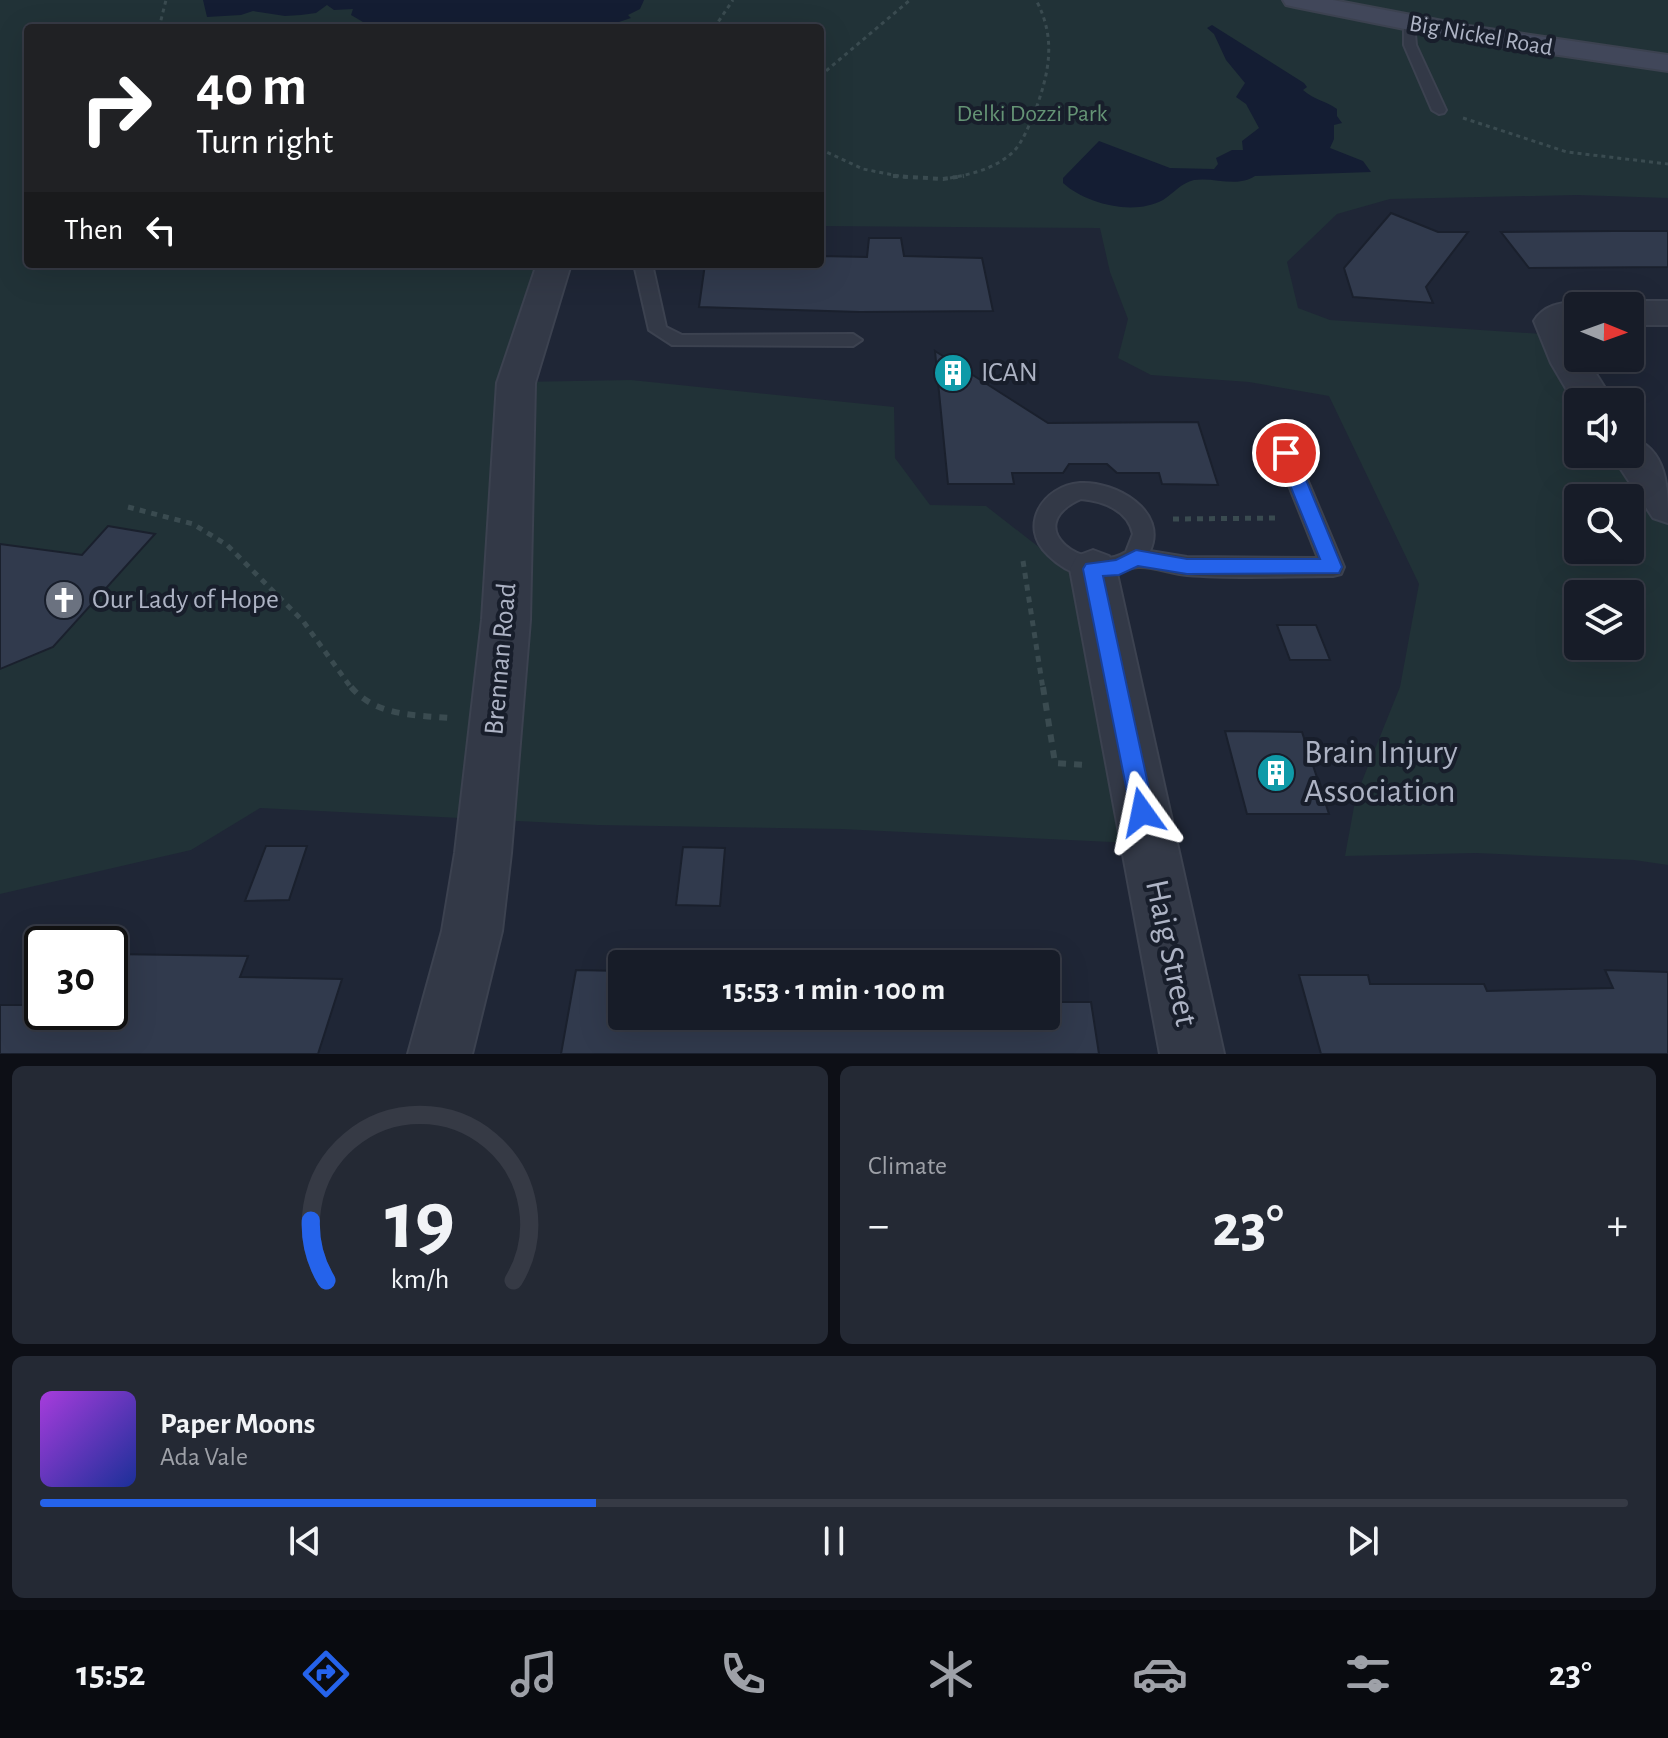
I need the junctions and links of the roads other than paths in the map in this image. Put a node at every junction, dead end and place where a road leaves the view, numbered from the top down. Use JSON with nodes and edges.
{"nodes":[{"id":1,"x":1295,"y":0,"type":"edge"},
{"id":2,"x":1408,"y":23,"type":"junction"},
{"id":3,"x":1668,"y":63,"type":"edge"},
{"id":4,"x":1439,"y":110,"type":"road end"},
{"id":5,"x":553,"y":268,"type":"edge"},
{"id":6,"x":644,"y":268,"type":"edge"},
{"id":7,"x":1644,"y":313,"type":"edge"},
{"id":8,"x":1668,"y":313,"type":"edge"},
{"id":9,"x":1564,"y":322,"type":"edge"},
{"id":10,"x":853,"y":340,"type":"dead end"},
{"id":11,"x":1564,"y":354,"type":"edge"},
{"id":12,"x":1286,"y":453,"type":"dead end"},
{"id":13,"x":1641,"y":468,"type":"edge"},
{"id":14,"x":1668,"y":506,"type":"edge"},
{"id":15,"x":1114,"y":563,"type":"joint"},
{"id":16,"x":440,"y":1054,"type":"edge"},
{"id":17,"x":1192,"y":1054,"type":"edge"}],
"edges":[{"from":1,"to":2,"type":"main road","name":"Big Nickel Road"},
{"from":2,"to":3,"type":"main road","name":"Big Nickel Road"},
{"from":2,"to":4,"type":"lane"},
{"from":5,"to":16,"type":"street","name":"Brennan Road"},
{"from":6,"to":10,"type":"lane"},
{"from":7,"to":8,"type":"street"},
{"from":9,"to":11,"type":"street"},
{"from":12,"to":15,"type":"lane"},
{"from":13,"to":14,"type":"street"},
{"from":15,"to":17,"type":"street","name":"Haig Street"}]}
